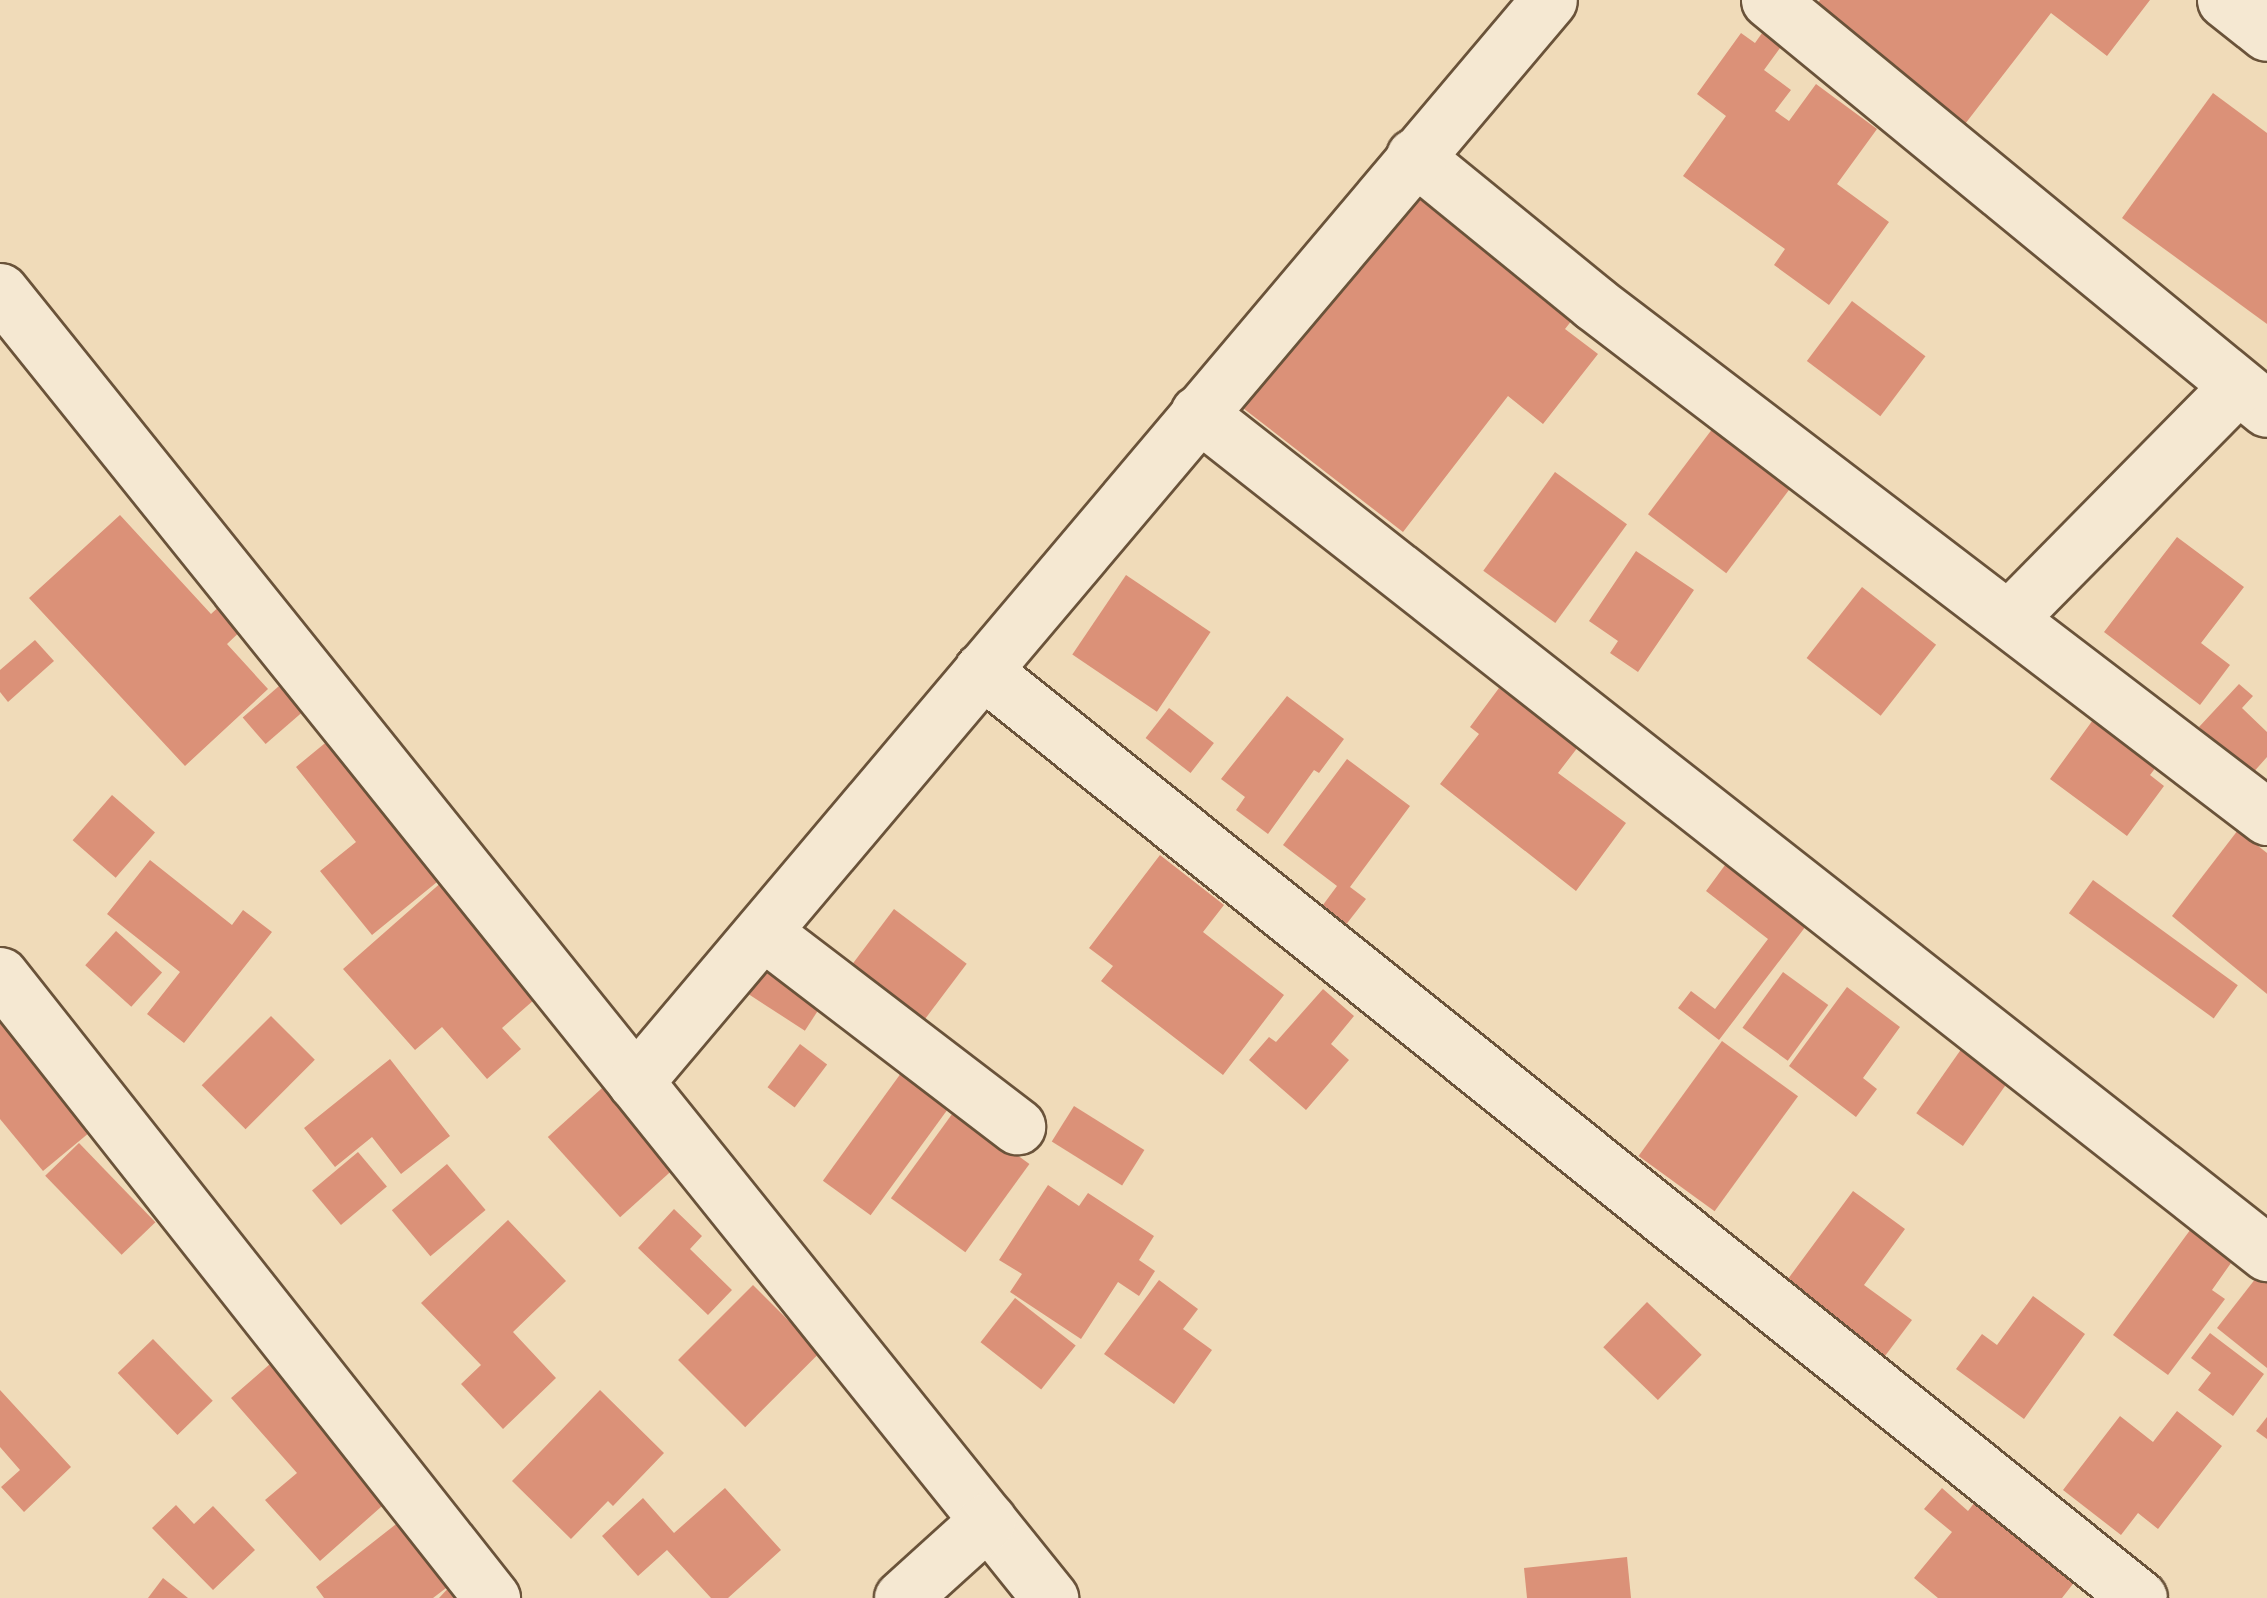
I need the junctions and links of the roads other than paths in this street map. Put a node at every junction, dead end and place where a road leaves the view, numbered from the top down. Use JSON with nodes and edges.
{"nodes":[{"id":1,"x":1549,"y":0,"type":"edge"},
{"id":2,"x":1769,"y":0,"type":"edge"},
{"id":3,"x":2225,"y":0,"type":"edge"},
{"id":4,"x":2267,"y":33,"type":"edge"},
{"id":5,"x":1414,"y":156,"type":"junction"},
{"id":6,"x":0,"y":291,"type":"edge"},
{"id":7,"x":2252,"y":398,"type":"edge"},
{"id":8,"x":1198,"y":414,"type":"junction"},
{"id":9,"x":2010,"y":617,"type":"junction"},
{"id":10,"x":982,"y":670,"type":"junction"},
{"id":11,"x":2267,"y":817,"type":"edge"},
{"id":12,"x":763,"y":932,"type":"junction"},
{"id":13,"x":0,"y":975,"type":"edge"},
{"id":14,"x":635,"y":1082,"type":"junction"},
{"id":15,"x":1017,"y":1126,"type":"dead end"},
{"id":16,"x":2267,"y":1253,"type":"edge"},
{"id":17,"x":988,"y":1520,"type":"junction"},
{"id":18,"x":492,"y":1598,"type":"edge"},
{"id":19,"x":902,"y":1598,"type":"edge"},
{"id":20,"x":1050,"y":1598,"type":"edge"},
{"id":21,"x":2138,"y":1598,"type":"edge"}],
"edges":[{"from":1,"to":5,"type":"street"},
{"from":2,"to":7,"type":"street"},
{"from":3,"to":4,"type":"street"},
{"from":5,"to":8,"type":"street"},
{"from":5,"to":9,"type":"street"},
{"from":6,"to":14,"type":"street"},
{"from":7,"to":9,"type":"street"},
{"from":8,"to":10,"type":"street"},
{"from":8,"to":16,"type":"street"},
{"from":9,"to":11,"type":"street"},
{"from":10,"to":12,"type":"street"},
{"from":10,"to":21,"type":"street"},
{"from":12,"to":14,"type":"street"},
{"from":12,"to":15,"type":"street"},
{"from":13,"to":18,"type":"street"},
{"from":14,"to":17,"type":"street"},
{"from":17,"to":19,"type":"street"},
{"from":17,"to":20,"type":"street"}]}
